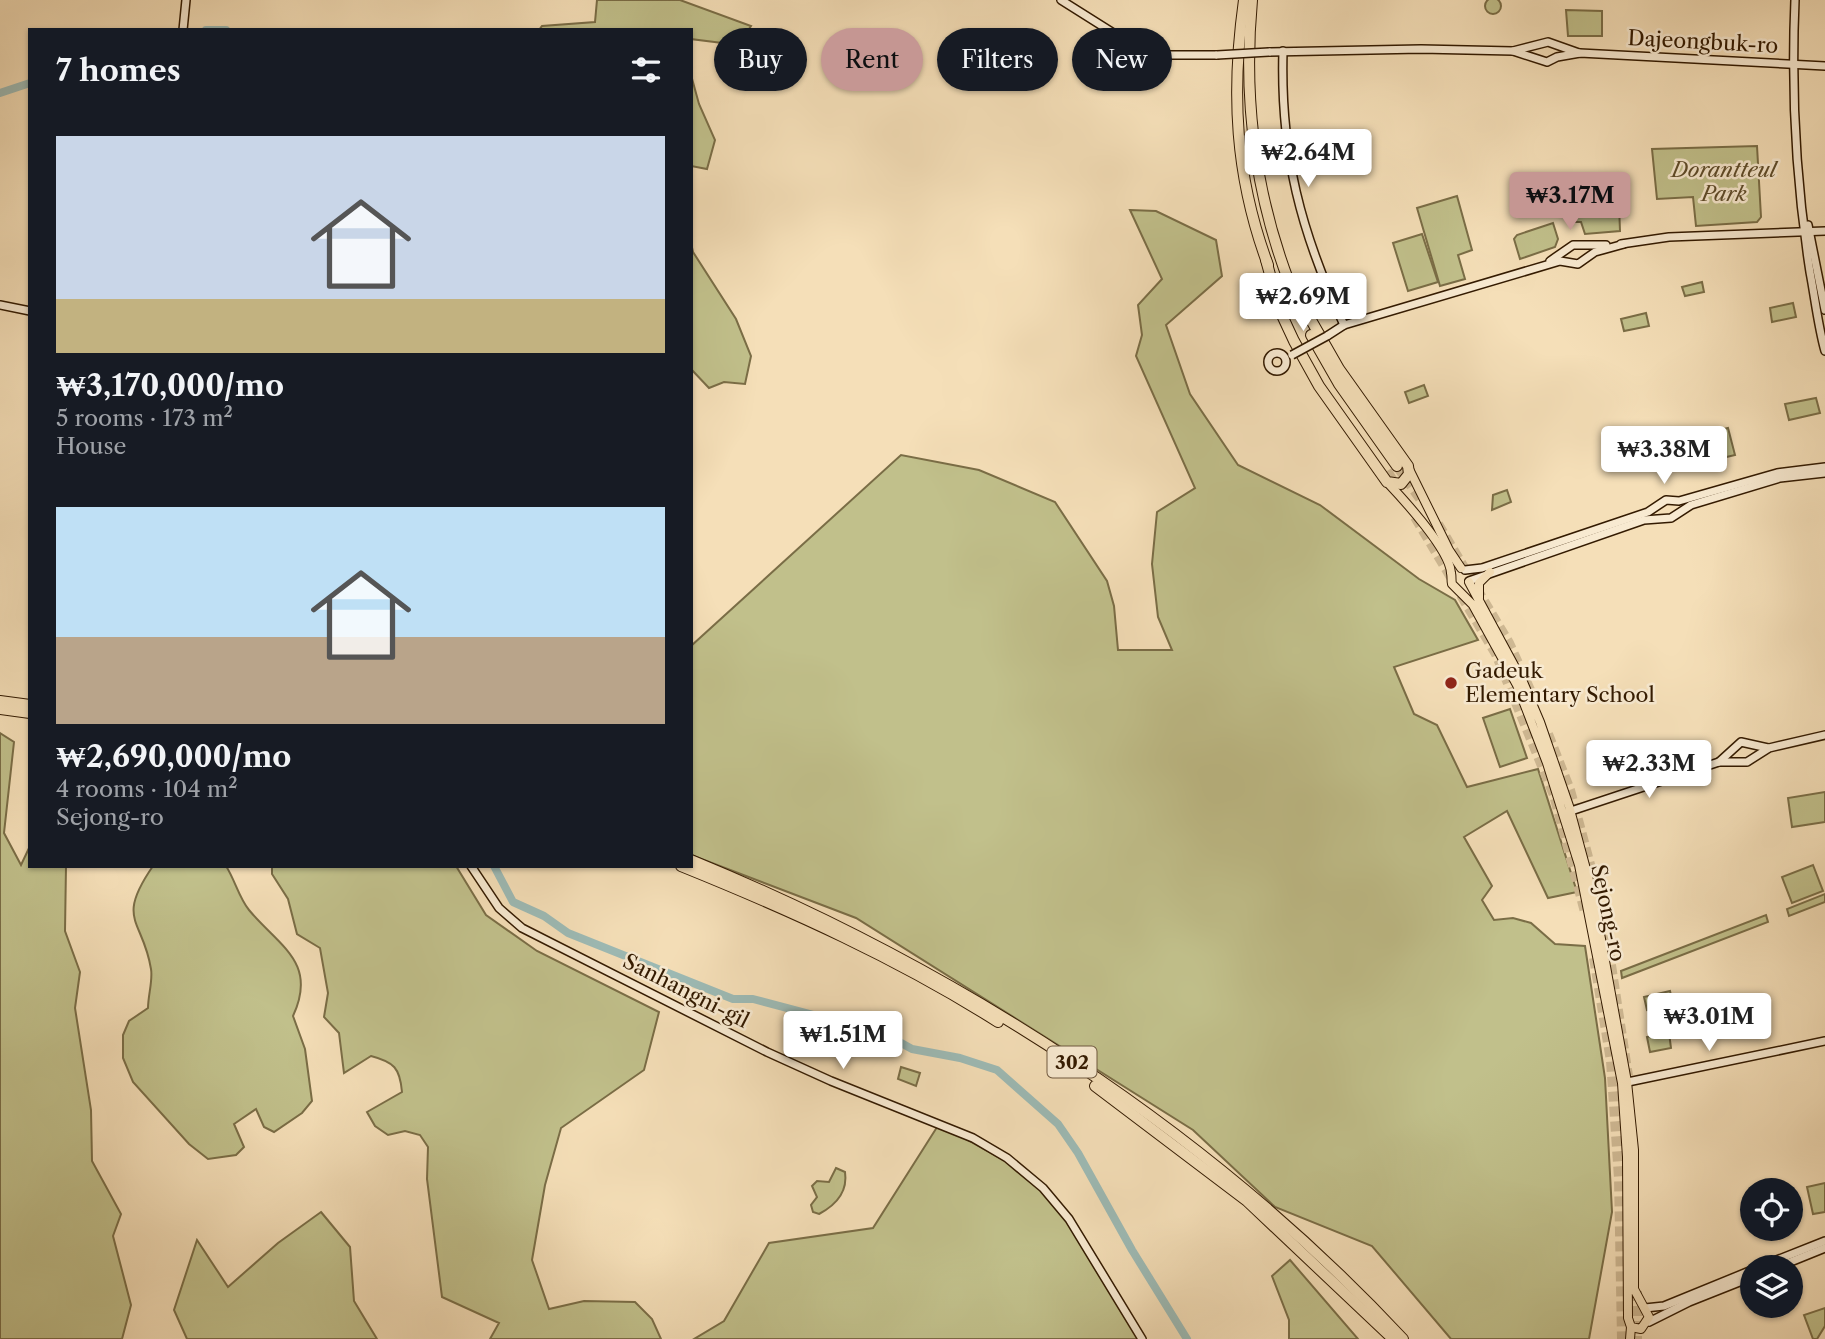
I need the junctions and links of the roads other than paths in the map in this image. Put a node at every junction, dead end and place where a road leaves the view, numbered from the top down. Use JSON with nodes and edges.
{"nodes":[{"id":1,"x":186,"y":0,"type":"edge"},
{"id":2,"x":1061,"y":0,"type":"edge"},
{"id":3,"x":1237,"y":0,"type":"edge"},
{"id":4,"x":1244,"y":0,"type":"edge"},
{"id":5,"x":1252,"y":0,"type":"edge"},
{"id":6,"x":1260,"y":0,"type":"edge"},
{"id":7,"x":1797,"y":0,"type":"edge"},
{"id":8,"x":183,"y":28,"type":"edge"},
{"id":9,"x":1540,"y":46,"type":"junction"},
{"id":10,"x":1556,"y":47,"type":"junction"},
{"id":11,"x":1248,"y":49,"type":"junction"},
{"id":12,"x":1283,"y":51,"type":"junction"},
{"id":13,"x":1513,"y":51,"type":"junction"},
{"id":14,"x":1580,"y":53,"type":"junction"},
{"id":15,"x":1556,"y":57,"type":"junction"},
{"id":16,"x":1540,"y":58,"type":"junction"},
{"id":17,"x":1794,"y":64,"type":"junction"},
{"id":18,"x":1825,"y":66,"type":"edge"},
{"id":19,"x":1236,"y":97,"type":"junction"},
{"id":20,"x":1806,"y":231,"type":"junction"},
{"id":21,"x":1825,"y":231,"type":"edge"},
{"id":22,"x":1624,"y":244,"type":"junction"},
{"id":23,"x":1582,"y":247,"type":"junction"},
{"id":24,"x":1567,"y":251,"type":"junction"},
{"id":25,"x":1585,"y":257,"type":"junction"},
{"id":26,"x":1569,"y":261,"type":"junction"},
{"id":27,"x":1537,"y":268,"type":"junction"},
{"id":28,"x":0,"y":305,"type":"edge"},
{"id":29,"x":1825,"y":310,"type":"edge"},
{"id":30,"x":28,"y":311,"type":"edge"},
{"id":31,"x":1344,"y":325,"type":"junction"},
{"id":32,"x":1825,"y":351,"type":"edge"},
{"id":33,"x":1288,"y":357,"type":"dead end"},
{"id":34,"x":1825,"y":467,"type":"edge"},
{"id":35,"x":1395,"y":471,"type":"junction"},
{"id":36,"x":1825,"y":473,"type":"edge"},
{"id":37,"x":1675,"y":501,"type":"junction"},
{"id":38,"x":1660,"y":505,"type":"junction"},
{"id":39,"x":1678,"y":512,"type":"junction"},
{"id":40,"x":1664,"y":517,"type":"junction"},
{"id":41,"x":1463,"y":569,"type":"junction"},
{"id":42,"x":1490,"y":572,"type":"junction"},
{"id":43,"x":1451,"y":573,"type":"junction"},
{"id":44,"x":1469,"y":581,"type":"junction"},
{"id":45,"x":1459,"y":588,"type":"junction"},
{"id":46,"x":1480,"y":601,"type":"junction"},
{"id":47,"x":0,"y":701,"type":"edge"},
{"id":48,"x":28,"y":705,"type":"edge"},
{"id":49,"x":0,"y":709,"type":"edge"},
{"id":50,"x":28,"y":713,"type":"edge"},
{"id":51,"x":1825,"y":735,"type":"edge"},
{"id":52,"x":1750,"y":746,"type":"junction"},
{"id":53,"x":1769,"y":748,"type":"junction"},
{"id":54,"x":1733,"y":750,"type":"junction"},
{"id":55,"x":1752,"y":756,"type":"junction"},
{"id":56,"x":1736,"y":760,"type":"junction"},
{"id":57,"x":1718,"y":762,"type":"junction"},
{"id":58,"x":1567,"y":813,"type":"junction"},
{"id":59,"x":693,"y":861,"type":"edge"},
{"id":60,"x":472,"y":868,"type":"edge"},
{"id":61,"x":686,"y":868,"type":"edge"},
{"id":62,"x":1825,"y":1041,"type":"edge"},
{"id":63,"x":1825,"y":1046,"type":"edge"},
{"id":64,"x":1801,"y":1048,"type":"junction"},
{"id":65,"x":1625,"y":1083,"type":"junction"},
{"id":66,"x":1825,"y":1241,"type":"edge"},
{"id":67,"x":1825,"y":1248,"type":"edge"},
{"id":68,"x":1789,"y":1255,"type":"edge"},
{"id":69,"x":1803,"y":1257,"type":"edge"},
{"id":70,"x":1740,"y":1275,"type":"edge"},
{"id":71,"x":1740,"y":1283,"type":"edge"},
{"id":72,"x":1643,"y":1307,"type":"junction"},
{"id":73,"x":1629,"y":1312,"type":"junction"},
{"id":74,"x":1649,"y":1322,"type":"junction"},
{"id":75,"x":1631,"y":1327,"type":"junction"},
{"id":76,"x":1641,"y":1329,"type":"junction"},
{"id":77,"x":1142,"y":1339,"type":"edge"},
{"id":78,"x":1393,"y":1339,"type":"edge"},
{"id":79,"x":1403,"y":1339,"type":"edge"},
{"id":80,"x":1630,"y":1339,"type":"edge"},
{"id":81,"x":1638,"y":1339,"type":"edge"}],
"edges":[{"from":1,"to":8,"type":"street"},
{"from":2,"to":12,"type":"street","bridge":true},
{"from":3,"to":19,"type":"highway"},
{"from":4,"to":19,"type":"highway"},
{"from":5,"to":11,"type":"highway"},
{"from":6,"to":11,"type":"highway"},
{"from":7,"to":17,"type":"street"},
{"from":9,"to":10,"type":"street"},
{"from":9,"to":13,"type":"street"},
{"from":9,"to":16,"type":"street"},
{"from":10,"to":14,"type":"street"},
{"from":10,"to":15,"type":"street"},
{"from":11,"to":35,"type":"highway"},
{"from":12,"to":13,"type":"street"},
{"from":12,"to":31,"type":"street"},
{"from":13,"to":16,"type":"street"},
{"from":14,"to":15,"type":"street"},
{"from":14,"to":17,"type":"street","name":"Dajeongbuk-ro"},
{"from":15,"to":16,"type":"street"},
{"from":17,"to":18,"type":"street","name":"Dajeongbuk-ro"},
{"from":17,"to":20,"type":"street"},
{"from":19,"to":35,"type":"highway"},
{"from":20,"to":21,"type":"street"},
{"from":20,"to":22,"type":"street"},
{"from":20,"to":29,"type":"street"},
{"from":20,"to":32,"type":"street"},
{"from":22,"to":23,"type":"street"},
{"from":22,"to":25,"type":"street"},
{"from":23,"to":24,"type":"street"},
{"from":23,"to":25,"type":"street"},
{"from":24,"to":26,"type":"street"},
{"from":24,"to":27,"type":"street"},
{"from":25,"to":26,"type":"street"},
{"from":26,"to":27,"type":"street"},
{"from":27,"to":31,"type":"street"},
{"from":28,"to":30,"type":"street"},
{"from":31,"to":33,"type":"street","bridge":true},
{"from":34,"to":37,"type":"street"},
{"from":35,"to":41,"type":"main road"},
{"from":35,"to":43,"type":"main road"},
{"from":36,"to":39,"type":"street"},
{"from":37,"to":38,"type":"street"},
{"from":37,"to":39,"type":"street"},
{"from":38,"to":40,"type":"street"},
{"from":38,"to":41,"type":"street"},
{"from":39,"to":40,"type":"street"},
{"from":40,"to":42,"type":"street"},
{"from":41,"to":43,"type":"main road"},
{"from":41,"to":44,"type":"main road","name":"Sejong-ro"},
{"from":42,"to":44,"type":"street"},
{"from":42,"to":46,"type":"main road"},
{"from":43,"to":45,"type":"main road","name":"Sejong-ro"},
{"from":44,"to":45,"type":"main road"},
{"from":44,"to":46,"type":"main road","name":"Sejong-ro"},
{"from":45,"to":58,"type":"main road","name":"Sejong-ro"},
{"from":46,"to":58,"type":"main road","name":"Sejong-ro"},
{"from":47,"to":48,"type":"highway"},
{"from":49,"to":50,"type":"highway"},
{"from":51,"to":53,"type":"street"},
{"from":52,"to":53,"type":"street"},
{"from":52,"to":54,"type":"street"},
{"from":52,"to":55,"type":"street"},
{"from":53,"to":55,"type":"street"},
{"from":54,"to":56,"type":"street"},
{"from":54,"to":57,"type":"street"},
{"from":55,"to":56,"type":"street"},
{"from":56,"to":57,"type":"street"},
{"from":57,"to":58,"type":"street"},
{"from":58,"to":65,"type":"main road","name":"Sejong-ro"},
{"from":59,"to":79,"type":"highway","number":"302"},
{"from":60,"to":77,"type":"street","name":"Sanhangni-gil"},
{"from":61,"to":78,"type":"highway","number":"302"},
{"from":62,"to":64,"type":"street"},
{"from":63,"to":64,"type":"street"},
{"from":64,"to":65,"type":"street"},
{"from":65,"to":72,"type":"main road","name":"Sejong-ro"},
{"from":65,"to":73,"type":"main road","name":"Sejong-ro"},
{"from":66,"to":68,"type":"street"},
{"from":67,"to":69,"type":"street"},
{"from":70,"to":72,"type":"street"},
{"from":71,"to":74,"type":"street"},
{"from":72,"to":73,"type":"main road"},
{"from":72,"to":74,"type":"main road","name":"Sejong-ro"},
{"from":73,"to":75,"type":"main road","name":"Sejong-ro"},
{"from":74,"to":76,"type":"main road"},
{"from":75,"to":76,"type":"main road"},
{"from":75,"to":80,"type":"main road","name":"Sejong-ro"},
{"from":76,"to":81,"type":"main road"}]}
